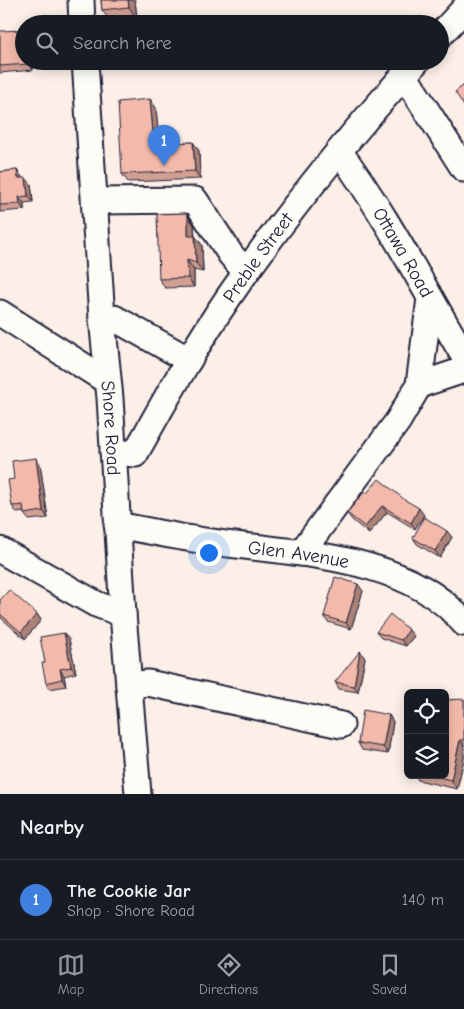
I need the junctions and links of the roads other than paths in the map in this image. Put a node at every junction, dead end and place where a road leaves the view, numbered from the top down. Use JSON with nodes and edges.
{"nodes":[{"id":1,"x":81,"y":0,"type":"edge"},
{"id":2,"x":464,"y":9,"type":"edge"},
{"id":3,"x":82,"y":15,"type":"edge"},
{"id":4,"x":449,"y":25,"type":"edge"},
{"id":5,"x":86,"y":70,"type":"edge"},
{"id":6,"x":408,"y":70,"type":"edge"},
{"id":7,"x":411,"y":70,"type":"edge"},
{"id":8,"x":339,"y":151,"type":"junction"},
{"id":9,"x":464,"y":169,"type":"edge"},
{"id":10,"x":95,"y":201,"type":"junction"},
{"id":11,"x":246,"y":272,"type":"junction"},
{"id":12,"x":430,"y":298,"type":"junction"},
{"id":13,"x":0,"y":313,"type":"edge"},
{"id":14,"x":102,"y":318,"type":"junction"},
{"id":15,"x":464,"y":356,"type":"edge"},
{"id":16,"x":189,"y":360,"type":"junction"},
{"id":17,"x":464,"y":370,"type":"edge"},
{"id":18,"x":107,"y":381,"type":"junction"},
{"id":19,"x":419,"y":385,"type":"junction"},
{"id":20,"x":113,"y":452,"type":"junction"},
{"id":21,"x":117,"y":525,"type":"junction"},
{"id":22,"x":0,"y":550,"type":"edge"},
{"id":23,"x":301,"y":553,"type":"junction"},
{"id":24,"x":123,"y":614,"type":"junction"},
{"id":25,"x":464,"y":624,"type":"edge"},
{"id":26,"x":129,"y":685,"type":"junction"},
{"id":27,"x":341,"y":725,"type":"dead end"},
{"id":28,"x":138,"y":794,"type":"edge"}],
"edges":[{"from":1,"to":3,"type":"street"},
{"from":2,"to":4,"type":"street"},
{"from":5,"to":10,"type":"street","name":"Shore Road"},
{"from":6,"to":8,"type":"street","name":"Preble Street"},
{"from":7,"to":9,"type":"street"},
{"from":8,"to":11,"type":"street","name":"Preble Street"},
{"from":8,"to":12,"type":"street","name":"Ottawa Road"},
{"from":10,"to":11,"type":"street"},
{"from":10,"to":14,"type":"street","name":"Shore Road"},
{"from":11,"to":16,"type":"street","name":"Preble Street"},
{"from":12,"to":15,"type":"street","name":"Ottawa Road"},
{"from":12,"to":19,"type":"street"},
{"from":13,"to":18,"type":"street"},
{"from":14,"to":16,"type":"street"},
{"from":14,"to":18,"type":"street","name":"Shore Road"},
{"from":16,"to":20,"type":"street","name":"Preble Street"},
{"from":17,"to":19,"type":"street"},
{"from":18,"to":20,"type":"street","name":"Shore Road"},
{"from":19,"to":23,"type":"street"},
{"from":20,"to":21,"type":"street","name":"Shore Road"},
{"from":21,"to":23,"type":"street","name":"Glen Avenue"},
{"from":21,"to":24,"type":"street","name":"Shore Road"},
{"from":22,"to":24,"type":"street"},
{"from":23,"to":25,"type":"street","name":"Glen Avenue"},
{"from":24,"to":26,"type":"street","name":"Shore Road"},
{"from":26,"to":27,"type":"street"},
{"from":26,"to":28,"type":"street","name":"Shore Road"}]}
